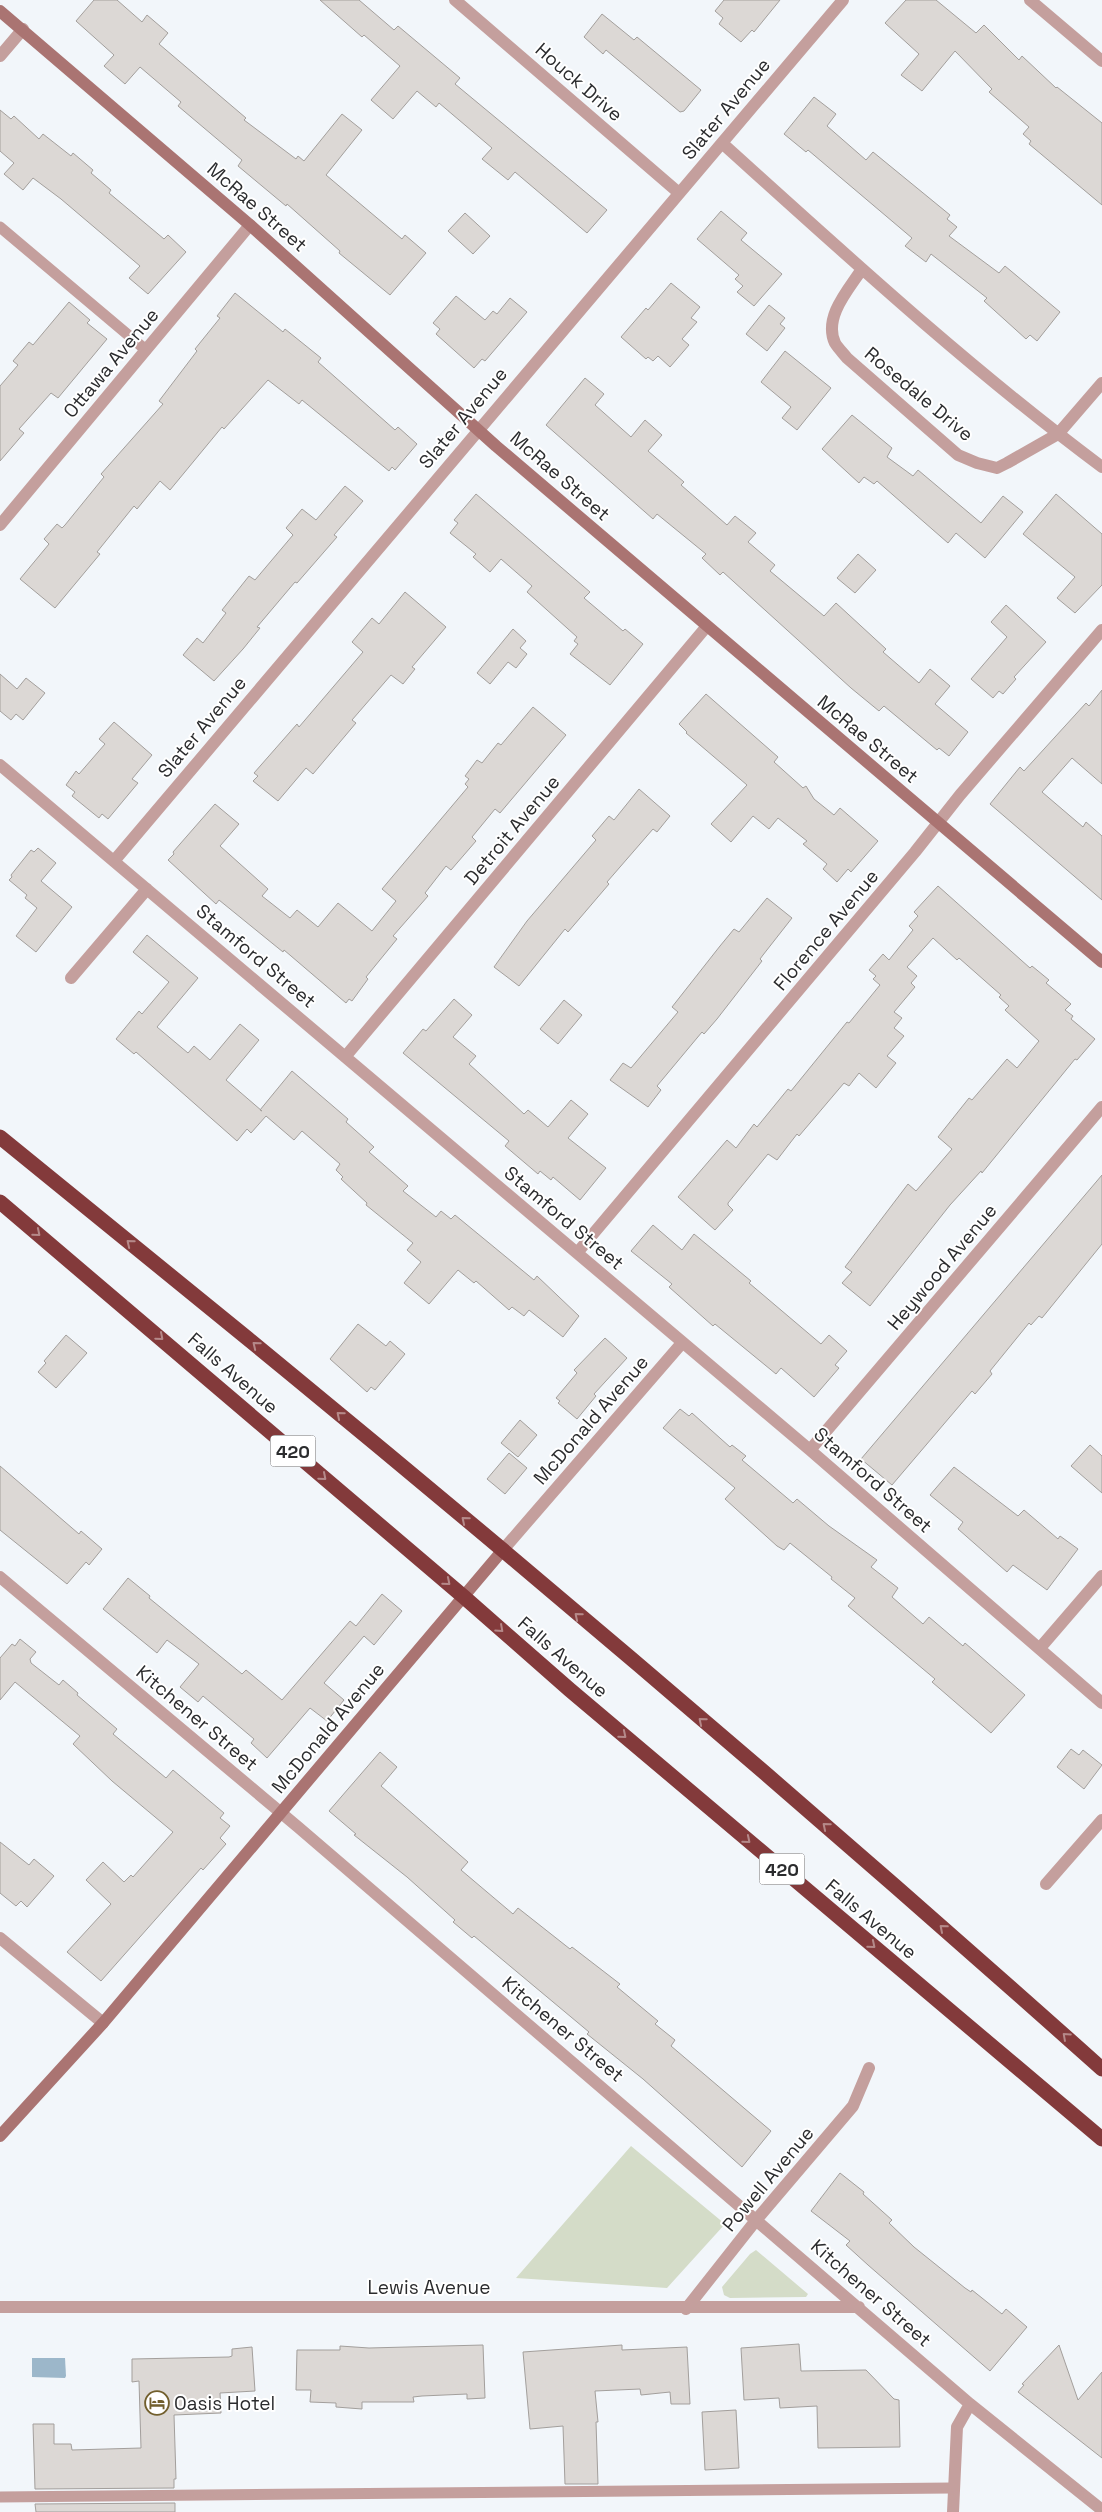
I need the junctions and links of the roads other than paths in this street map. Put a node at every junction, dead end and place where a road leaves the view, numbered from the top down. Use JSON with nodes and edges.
{"nodes":[{"id":1,"x":455,"y":0,"type":"edge"},
{"id":2,"x":843,"y":0,"type":"edge"},
{"id":3,"x":1030,"y":0,"type":"edge"},
{"id":4,"x":0,"y":10,"type":"edge"},
{"id":5,"x":22,"y":29,"type":"junction"},
{"id":6,"x":0,"y":56,"type":"edge"},
{"id":7,"x":1102,"y":61,"type":"edge"},
{"id":8,"x":722,"y":143,"type":"junction"},
{"id":9,"x":679,"y":193,"type":"junction"},
{"id":10,"x":250,"y":225,"type":"junction"},
{"id":11,"x":0,"y":227,"type":"edge"},
{"id":12,"x":862,"y":269,"type":"junction"},
{"id":13,"x":146,"y":350,"type":"junction"},
{"id":14,"x":1102,"y":383,"type":"edge"},
{"id":15,"x":477,"y":430,"type":"junction"},
{"id":16,"x":1058,"y":434,"type":"junction"},
{"id":17,"x":1102,"y":467,"type":"edge"},
{"id":18,"x":0,"y":526,"type":"edge"},
{"id":19,"x":707,"y":626,"type":"junction"},
{"id":20,"x":1102,"y":630,"type":"edge"},
{"id":21,"x":0,"y":765,"type":"edge"},
{"id":22,"x":939,"y":823,"type":"junction"},
{"id":23,"x":114,"y":861,"type":"junction"},
{"id":24,"x":147,"y":889,"type":"junction"},
{"id":25,"x":1102,"y":962,"type":"edge"},
{"id":26,"x":71,"y":978,"type":"dead end"},
{"id":27,"x":345,"y":1057,"type":"junction"},
{"id":28,"x":1102,"y":1107,"type":"edge"},
{"id":29,"x":0,"y":1138,"type":"edge"},
{"id":30,"x":0,"y":1202,"type":"edge"},
{"id":31,"x":577,"y":1253,"type":"junction"},
{"id":32,"x":682,"y":1343,"type":"junction"},
{"id":33,"x":810,"y":1450,"type":"junction"},
{"id":34,"x":502,"y":1551,"type":"junction"},
{"id":35,"x":1102,"y":1576,"type":"edge"},
{"id":36,"x":0,"y":1577,"type":"edge"},
{"id":37,"x":464,"y":1596,"type":"junction"},
{"id":38,"x":1040,"y":1648,"type":"junction"},
{"id":39,"x":1102,"y":1703,"type":"edge"},
{"id":40,"x":280,"y":1813,"type":"junction"},
{"id":41,"x":1102,"y":1820,"type":"edge"},
{"id":42,"x":1046,"y":1884,"type":"dead end"},
{"id":43,"x":0,"y":1938,"type":"edge"},
{"id":44,"x":103,"y":2023,"type":"junction"},
{"id":45,"x":870,"y":2068,"type":"dead end"},
{"id":46,"x":1102,"y":2068,"type":"edge"},
{"id":47,"x":0,"y":2136,"type":"edge"},
{"id":48,"x":1102,"y":2139,"type":"edge"},
{"id":49,"x":757,"y":2220,"type":"junction"},
{"id":50,"x":0,"y":2307,"type":"edge"},
{"id":51,"x":858,"y":2307,"type":"junction"},
{"id":52,"x":686,"y":2309,"type":"junction"},
{"id":53,"x":970,"y":2404,"type":"junction"},
{"id":54,"x":952,"y":2488,"type":"junction"},
{"id":55,"x":0,"y":2497,"type":"edge"},
{"id":56,"x":1102,"y":2510,"type":"edge"},
{"id":57,"x":952,"y":2512,"type":"edge"}],
"edges":[{"from":1,"to":9,"type":"street","name":"Houck Drive"},
{"from":2,"to":8,"type":"street","name":"Slater Avenue"},
{"from":3,"to":7,"type":"street"},
{"from":4,"to":5,"type":"street","name":"McRae Street"},
{"from":5,"to":6,"type":"street"},
{"from":5,"to":10,"type":"street","name":"McRae Street"},
{"from":8,"to":9,"type":"street","name":"Slater Avenue"},
{"from":8,"to":12,"type":"street"},
{"from":9,"to":15,"type":"street","name":"Slater Avenue"},
{"from":10,"to":13,"type":"street","name":"Ottawa Avenue"},
{"from":10,"to":15,"type":"street","name":"McRae Street"},
{"from":11,"to":13,"type":"lane"},
{"from":12,"to":16,"type":"street"},
{"from":12,"to":16,"type":"street","name":"Rosedale Drive"},
{"from":13,"to":18,"type":"street","name":"Ottawa Avenue"},
{"from":14,"to":16,"type":"street"},
{"from":15,"to":19,"type":"street","name":"McRae Street"},
{"from":15,"to":23,"type":"street","name":"Slater Avenue"},
{"from":16,"to":17,"type":"street"},
{"from":19,"to":22,"type":"street","name":"McRae Street"},
{"from":19,"to":27,"type":"street","name":"Detroit Avenue"},
{"from":20,"to":22,"type":"street","name":"Florence Avenue"},
{"from":21,"to":23,"type":"street","name":"Stamford Street"},
{"from":22,"to":25,"type":"street","name":"McRae Street"},
{"from":22,"to":31,"type":"street","name":"Florence Avenue"},
{"from":23,"to":24,"type":"street","name":"Stamford Street"},
{"from":24,"to":26,"type":"street"},
{"from":24,"to":27,"type":"street","name":"Stamford Street"},
{"from":27,"to":31,"type":"street","name":"Stamford Street"},
{"from":28,"to":33,"type":"street","name":"Heywood Avenue"},
{"from":34,"to":29,"type":"highway","name":"Falls Avenue","one_way":true},
{"from":30,"to":37,"type":"highway","name":"Falls Avenue","number":"420","one_way":true},
{"from":31,"to":32,"type":"street","name":"Stamford Street"},
{"from":32,"to":33,"type":"street","name":"Stamford Street"},
{"from":32,"to":34,"type":"street","name":"McDonald Avenue"},
{"from":33,"to":38,"type":"street","name":"Stamford Street"},
{"from":34,"to":37,"type":"street","name":"McDonald Avenue"},
{"from":46,"to":34,"type":"highway","name":"Falls Avenue","one_way":true},
{"from":35,"to":38,"type":"street"},
{"from":36,"to":40,"type":"street","name":"Kitchener Street"},
{"from":37,"to":40,"type":"street","name":"McDonald Avenue"},
{"from":37,"to":48,"type":"highway","name":"Falls Avenue","number":"420","one_way":true},
{"from":38,"to":39,"type":"street","name":"Stamford Street"},
{"from":40,"to":44,"type":"street","name":"McDonald Avenue"},
{"from":40,"to":49,"type":"street","name":"Kitchener Street"},
{"from":41,"to":42,"type":"street"},
{"from":43,"to":44,"type":"street"},
{"from":44,"to":47,"type":"street","name":"McDonald Avenue"},
{"from":45,"to":49,"type":"street","name":"Powell Avenue"},
{"from":49,"to":51,"type":"street","name":"Kitchener Street"},
{"from":49,"to":52,"type":"street","name":"Powell Avenue"},
{"from":50,"to":52,"type":"street","name":"Lewis Avenue"},
{"from":51,"to":52,"type":"street","name":"Lewis Avenue"},
{"from":51,"to":53,"type":"street","name":"Kitchener Street"},
{"from":53,"to":54,"type":"street"},
{"from":53,"to":56,"type":"street","name":"Kitchener Street"},
{"from":54,"to":55,"type":"lane"},
{"from":54,"to":57,"type":"street"}]}
